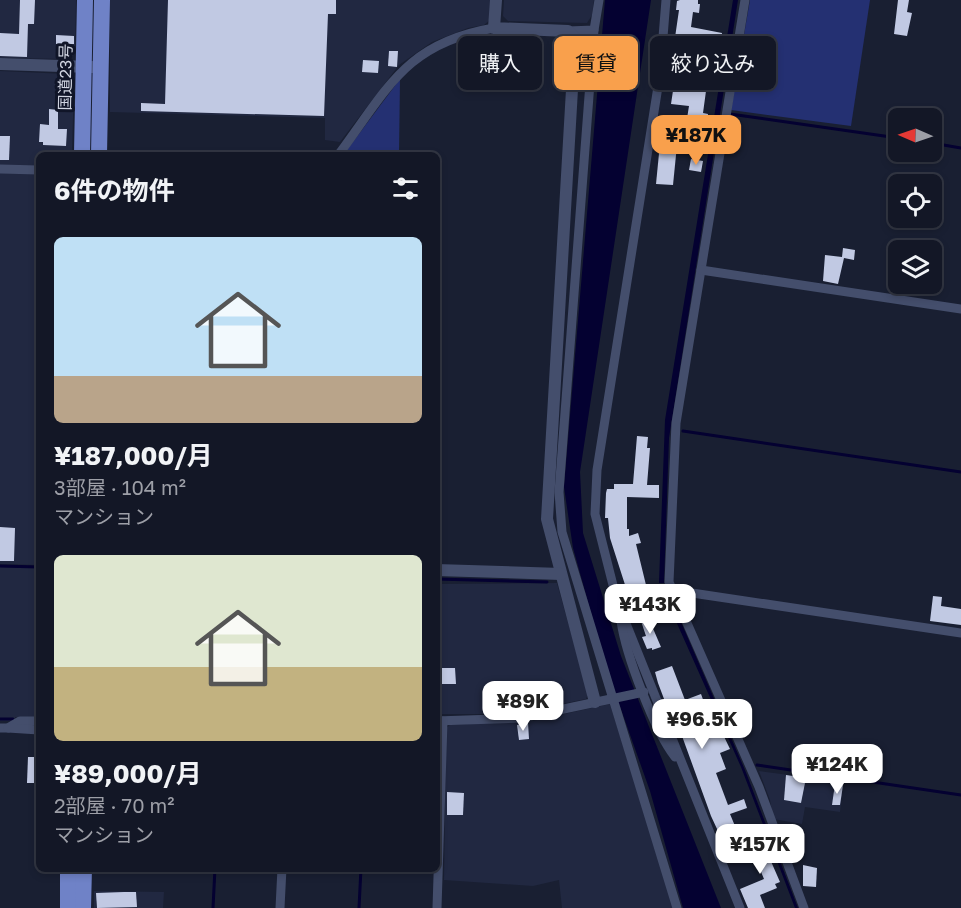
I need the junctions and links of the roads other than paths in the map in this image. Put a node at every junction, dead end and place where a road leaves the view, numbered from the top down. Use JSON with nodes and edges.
{"nodes":[{"id":1,"x":85,"y":0,"type":"edge"},
{"id":2,"x":102,"y":0,"type":"edge"},
{"id":3,"x":496,"y":0,"type":"edge"},
{"id":4,"x":599,"y":0,"type":"edge"},
{"id":5,"x":666,"y":0,"type":"edge"},
{"id":6,"x":745,"y":0,"type":"edge"},
{"id":7,"x":494,"y":28,"type":"junction"},
{"id":8,"x":594,"y":30,"type":"junction"},
{"id":9,"x":568,"y":31,"type":"junction"},
{"id":10,"x":0,"y":64,"type":"edge"},
{"id":11,"x":83,"y":66,"type":"junction"},
{"id":12,"x":101,"y":67,"type":"junction"},
{"id":13,"x":82,"y":152,"type":"edge"},
{"id":14,"x":99,"y":152,"type":"edge"},
{"id":15,"x":340,"y":152,"type":"edge"},
{"id":16,"x":0,"y":169,"type":"edge"},
{"id":17,"x":36,"y":170,"type":"edge"},
{"id":18,"x":700,"y":270,"type":"junction"},
{"id":19,"x":961,"y":309,"type":"edge"},
{"id":20,"x":440,"y":570,"type":"edge"},
{"id":21,"x":561,"y":574,"type":"junction"},
{"id":22,"x":672,"y":590,"type":"junction"},
{"id":23,"x":617,"y":601,"type":"junction"},
{"id":24,"x":961,"y":633,"type":"edge"},
{"id":25,"x":641,"y":692,"type":"junction"},
{"id":26,"x":611,"y":699,"type":"junction"},
{"id":27,"x":595,"y":702,"type":"junction"},
{"id":28,"x":36,"y":721,"type":"edge"},
{"id":29,"x":440,"y":721,"type":"edge"},
{"id":30,"x":4,"y":728,"type":"edge"},
{"id":31,"x":36,"y":730,"type":"edge"},
{"id":32,"x":682,"y":767,"type":"junction"},
{"id":33,"x":68,"y":872,"type":"edge"},
{"id":34,"x":84,"y":872,"type":"edge"},
{"id":35,"x":282,"y":872,"type":"edge"},
{"id":36,"x":438,"y":872,"type":"edge"},
{"id":37,"x":68,"y":908,"type":"edge"},
{"id":38,"x":83,"y":908,"type":"edge"},
{"id":39,"x":280,"y":908,"type":"edge"},
{"id":40,"x":437,"y":908,"type":"edge"},
{"id":41,"x":677,"y":908,"type":"edge"},
{"id":42,"x":740,"y":908,"type":"edge"},
{"id":43,"x":804,"y":908,"type":"edge"}],
"edges":[{"from":1,"to":11,"type":"highway","name":"国道23号"},
{"from":2,"to":12,"type":"highway"},
{"from":3,"to":7,"type":"street"},
{"from":4,"to":8,"type":"street"},
{"from":5,"to":23,"type":"street"},
{"from":6,"to":18,"type":"street"},
{"from":7,"to":9,"type":"street"},
{"from":7,"to":15,"type":"street"},
{"from":8,"to":9,"type":"street"},
{"from":8,"to":26,"type":"street"},
{"from":9,"to":21,"type":"street"},
{"from":10,"to":11,"type":"street"},
{"from":11,"to":12,"type":"street"},
{"from":11,"to":13,"type":"highway","name":"国道23号"},
{"from":12,"to":14,"type":"highway"},
{"from":16,"to":17,"type":"street"},
{"from":18,"to":19,"type":"street"},
{"from":18,"to":22,"type":"street"},
{"from":20,"to":21,"type":"street"},
{"from":21,"to":27,"type":"street"},
{"from":22,"to":23,"type":"street"},
{"from":22,"to":24,"type":"street"},
{"from":22,"to":43,"type":"street"},
{"from":23,"to":25,"type":"street"},
{"from":23,"to":32,"type":"street"},
{"from":25,"to":26,"type":"street"},
{"from":25,"to":32,"type":"street"},
{"from":26,"to":27,"type":"street"},
{"from":26,"to":41,"type":"street"},
{"from":27,"to":29,"type":"street"},
{"from":28,"to":30,"type":"street"},
{"from":30,"to":31,"type":"street"},
{"from":32,"to":42,"type":"street"},
{"from":33,"to":37,"type":"highway"},
{"from":34,"to":38,"type":"highway"},
{"from":35,"to":39,"type":"street"},
{"from":36,"to":40,"type":"street"}]}
